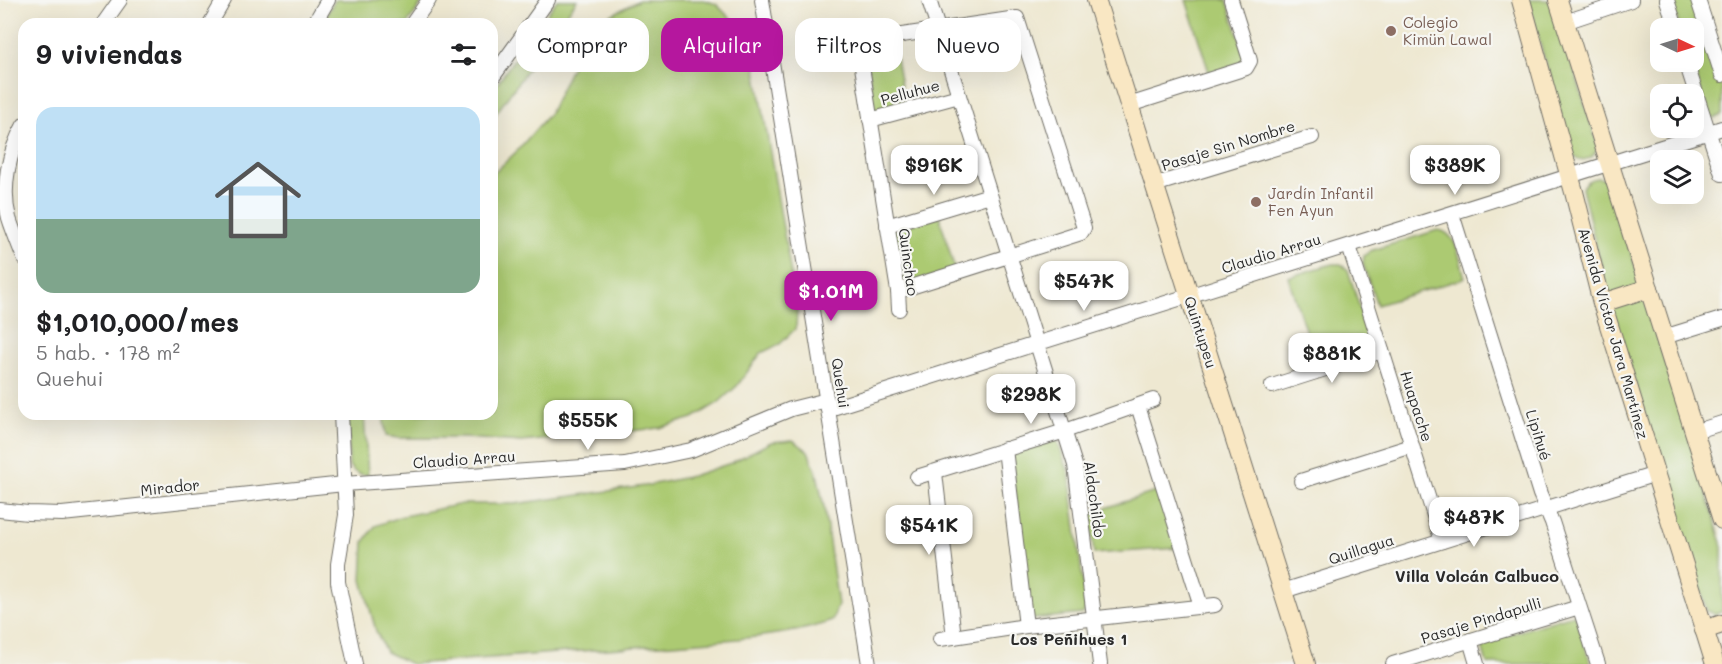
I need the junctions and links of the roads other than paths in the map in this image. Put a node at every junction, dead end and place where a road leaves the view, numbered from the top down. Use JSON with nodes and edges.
{"nodes":[{"id":1,"x":120,"y":0,"type":"edge"},
{"id":2,"x":224,"y":0,"type":"edge"},
{"id":3,"x":328,"y":0,"type":"edge"},
{"id":4,"x":429,"y":0,"type":"edge"},
{"id":5,"x":548,"y":0,"type":"edge"},
{"id":6,"x":762,"y":0,"type":"edge"},
{"id":7,"x":929,"y":0,"type":"edge"},
{"id":8,"x":1231,"y":0,"type":"edge"},
{"id":9,"x":1521,"y":0,"type":"edge"},
{"id":10,"x":1558,"y":0,"type":"edge"},
{"id":11,"x":1631,"y":0,"type":"edge"},
{"id":12,"x":1667,"y":0,"type":"edge"},
{"id":13,"x":1698,"y":0,"type":"edge"},
{"id":14,"x":1101,"y":1,"type":"edge"},
{"id":15,"x":110,"y":18,"type":"edge"},
{"id":16,"x":214,"y":18,"type":"edge"},
{"id":17,"x":318,"y":18,"type":"edge"},
{"id":18,"x":416,"y":18,"type":"edge"},
{"id":19,"x":934,"y":18,"type":"edge"},
{"id":20,"x":1673,"y":18,"type":"edge"},
{"id":21,"x":1565,"y":22,"type":"junction"},
{"id":22,"x":1021,"y":28,"type":"edge"},
{"id":23,"x":498,"y":70,"type":"edge"},
{"id":24,"x":863,"y":72,"type":"edge"},
{"id":25,"x":951,"y":72,"type":"edge"},
{"id":26,"x":1690,"y":72,"type":"edge"},
{"id":27,"x":1722,"y":75,"type":"edge"},
{"id":28,"x":959,"y":96,"type":"junction"},
{"id":29,"x":1129,"y":105,"type":"junction"},
{"id":30,"x":870,"y":120,"type":"junction"},
{"id":31,"x":1715,"y":130,"type":"edge"},
{"id":32,"x":1312,"y":137,"type":"dead end"},
{"id":33,"x":18,"y":139,"type":"edge"},
{"id":34,"x":1609,"y":164,"type":"junction"},
{"id":35,"x":1722,"y":174,"type":"edge"},
{"id":36,"x":1570,"y":177,"type":"junction"},
{"id":37,"x":1154,"y":185,"type":"junction"},
{"id":38,"x":990,"y":195,"type":"junction"},
{"id":39,"x":1452,"y":214,"type":"junction"},
{"id":40,"x":887,"y":226,"type":"junction"},
{"id":41,"x":18,"y":242,"type":"edge"},
{"id":42,"x":1349,"y":246,"type":"junction"},
{"id":43,"x":1009,"y":256,"type":"junction"},
{"id":44,"x":1649,"y":288,"type":"junction"},
{"id":45,"x":898,"y":291,"type":"junction"},
{"id":46,"x":1189,"y":296,"type":"junction"},
{"id":47,"x":1602,"y":303,"type":"junction"},
{"id":48,"x":898,"y":309,"type":"dead end"},
{"id":49,"x":1722,"y":319,"type":"edge"},
{"id":50,"x":1664,"y":337,"type":"junction"},
{"id":51,"x":1037,"y":344,"type":"junction"},
{"id":52,"x":1382,"y":351,"type":"junction"},
{"id":53,"x":1272,"y":386,"type":"dead end"},
{"id":54,"x":1153,"y":400,"type":"dead end"},
{"id":55,"x":828,"y":404,"type":"junction"},
{"id":56,"x":1138,"y":406,"type":"junction"},
{"id":57,"x":341,"y":420,"type":"edge"},
{"id":58,"x":1722,"y":423,"type":"edge"},
{"id":59,"x":1065,"y":431,"type":"junction"},
{"id":60,"x":1694,"y":432,"type":"junction"},
{"id":61,"x":1412,"y":446,"type":"junction"},
{"id":62,"x":1005,"y":449,"type":"junction"},
{"id":63,"x":935,"y":473,"type":"junction"},
{"id":64,"x":1656,"y":474,"type":"junction"},
{"id":65,"x":916,"y":477,"type":"dead end"},
{"id":66,"x":1301,"y":481,"type":"dead end"},
{"id":67,"x":344,"y":484,"type":"junction"},
{"id":68,"x":1546,"y":508,"type":"junction"},
{"id":69,"x":0,"y":510,"type":"edge"},
{"id":70,"x":1722,"y":520,"type":"edge"},
{"id":71,"x":1442,"y":541,"type":"junction"},
{"id":72,"x":1283,"y":591,"type":"junction"},
{"id":73,"x":1580,"y":607,"type":"junction"},
{"id":74,"x":1094,"y":618,"type":"junction"},
{"id":75,"x":1722,"y":624,"type":"edge"},
{"id":76,"x":1026,"y":626,"type":"junction"},
{"id":77,"x":1704,"y":630,"type":"junction"},
{"id":78,"x":1470,"y":640,"type":"junction"},
{"id":79,"x":355,"y":664,"type":"edge"},
{"id":80,"x":869,"y":664,"type":"edge"},
{"id":81,"x":1100,"y":664,"type":"edge"},
{"id":82,"x":1306,"y":664,"type":"edge"},
{"id":83,"x":1393,"y":664,"type":"edge"},
{"id":84,"x":1478,"y":664,"type":"edge"},
{"id":85,"x":1598,"y":664,"type":"edge"},
{"id":86,"x":1715,"y":664,"type":"edge"}],
"edges":[{"from":1,"to":15,"type":"street"},
{"from":2,"to":16,"type":"street"},
{"from":3,"to":17,"type":"street"},
{"from":4,"to":18,"type":"street"},
{"from":5,"to":23,"type":"street"},
{"from":6,"to":55,"type":"street","name":"Quehui"},
{"from":7,"to":19,"type":"street","name":"Aldachildo"},
{"from":8,"to":29,"type":"street"},
{"from":9,"to":36,"type":"main road","name":"Avenida Víctor Jara Martínez"},
{"from":10,"to":21,"type":"main road"},
{"from":11,"to":21,"type":"street"},
{"from":12,"to":20,"type":"street"},
{"from":13,"to":27,"type":"street"},
{"from":14,"to":29,"type":"main road","name":"Quintupeu"},
{"from":21,"to":34,"type":"main road"},
{"from":22,"to":43,"type":"street"},
{"from":24,"to":30,"type":"street","name":"Quinchao"},
{"from":25,"to":28,"type":"street","name":"Aldachildo"},
{"from":26,"to":31,"type":"street"},
{"from":28,"to":30,"type":"street","name":"Pelluhue"},
{"from":28,"to":38,"type":"street","name":"Aldachildo"},
{"from":29,"to":37,"type":"main road","name":"Quintupeu"},
{"from":30,"to":40,"type":"street","name":"Quinchao"},
{"from":31,"to":34,"type":"street","name":"Claudio Arrau"},
{"from":31,"to":35,"type":"street"},
{"from":32,"to":37,"type":"street","name":"Pasaje Sin Nombre"},
{"from":33,"to":41,"type":"street"},
{"from":34,"to":36,"type":"street","name":"Claudio Arrau"},
{"from":34,"to":44,"type":"main road"},
{"from":36,"to":39,"type":"street","name":"Claudio Arrau"},
{"from":36,"to":47,"type":"main road","name":"Avenida Víctor Jara Martínez"},
{"from":37,"to":46,"type":"main road","name":"Quintupeu"},
{"from":38,"to":40,"type":"street"},
{"from":38,"to":43,"type":"street","name":"Aldachildo"},
{"from":39,"to":42,"type":"street","name":"Claudio Arrau"},
{"from":39,"to":68,"type":"street","name":"Lipihué"},
{"from":40,"to":45,"type":"street","name":"Quinchao"},
{"from":42,"to":46,"type":"street","name":"Claudio Arrau"},
{"from":42,"to":52,"type":"street","name":"Huapache"},
{"from":43,"to":45,"type":"street"},
{"from":43,"to":51,"type":"street","name":"Aldachildo"},
{"from":44,"to":47,"type":"main road"},
{"from":44,"to":50,"type":"main road"},
{"from":45,"to":48,"type":"street","name":"Quinchao"},
{"from":46,"to":51,"type":"street","name":"Claudio Arrau"},
{"from":46,"to":72,"type":"main road","name":"Quintupeu"},
{"from":47,"to":64,"type":"main road","name":"Avenida Víctor Jara Martínez"},
{"from":49,"to":50,"type":"street"},
{"from":50,"to":60,"type":"main road"},
{"from":51,"to":55,"type":"street","name":"Claudio Arrau"},
{"from":51,"to":59,"type":"street","name":"Aldachildo"},
{"from":52,"to":53,"type":"street"},
{"from":52,"to":61,"type":"street","name":"Huapache"},
{"from":54,"to":56,"type":"street"},
{"from":55,"to":67,"type":"street","name":"Claudio Arrau"},
{"from":55,"to":80,"type":"street","name":"Quehui"},
{"from":56,"to":59,"type":"street"},
{"from":56,"to":74,"type":"street"},
{"from":57,"to":67,"type":"street"},
{"from":58,"to":60,"type":"street"},
{"from":59,"to":62,"type":"street"},
{"from":59,"to":74,"type":"street","name":"Aldachildo"},
{"from":60,"to":70,"type":"main road"},
{"from":61,"to":66,"type":"street"},
{"from":61,"to":71,"type":"street","name":"Huapache"},
{"from":62,"to":63,"type":"street"},
{"from":62,"to":76,"type":"street"},
{"from":63,"to":65,"type":"street"},
{"from":63,"to":76,"type":"street"},
{"from":64,"to":68,"type":"street","name":"Quillagua"},
{"from":64,"to":77,"type":"main road","name":"Avenida Víctor Jara Martínez"},
{"from":67,"to":69,"type":"street","name":"Mirador"},
{"from":67,"to":79,"type":"street"},
{"from":68,"to":71,"type":"street","name":"Quillagua"},
{"from":68,"to":73,"type":"street","name":"Lipihué"},
{"from":71,"to":72,"type":"street","name":"Quillagua"},
{"from":72,"to":82,"type":"main road","name":"Quintupeu"},
{"from":73,"to":78,"type":"street","name":"Pasaje Pindapulli"},
{"from":73,"to":85,"type":"street","name":"Lipihué"},
{"from":74,"to":76,"type":"street"},
{"from":74,"to":81,"type":"street","name":"Aldachildo"},
{"from":75,"to":77,"type":"main road"},
{"from":77,"to":86,"type":"main road","name":"Avenida Víctor Jara Martínez"},
{"from":78,"to":83,"type":"street","name":"Pasaje Pindapulli"},
{"from":78,"to":84,"type":"street"}]}
